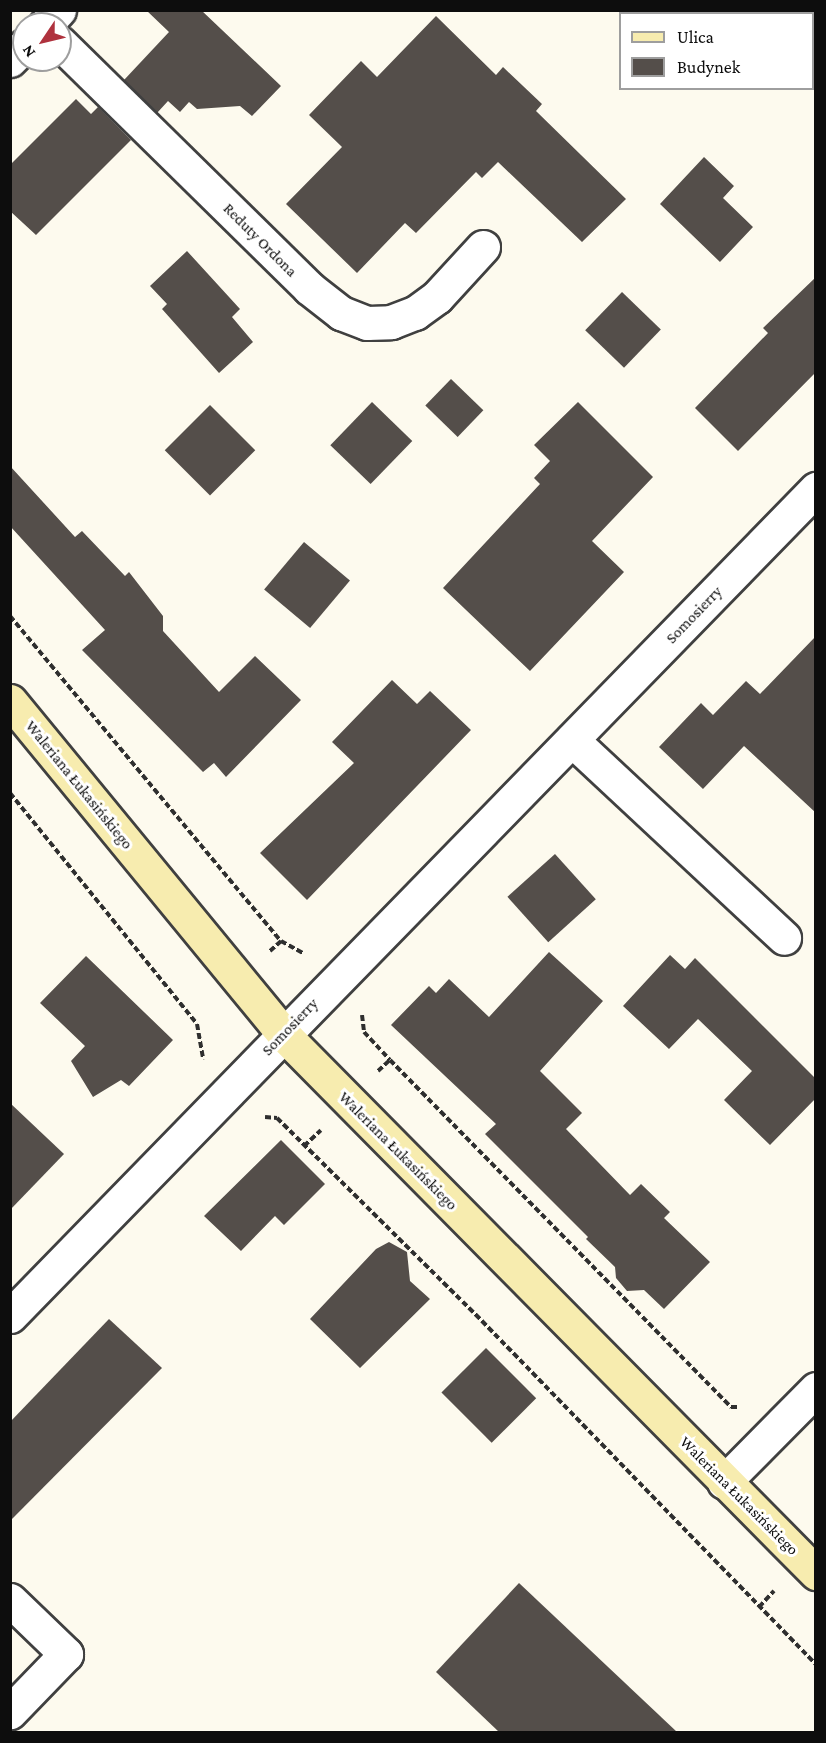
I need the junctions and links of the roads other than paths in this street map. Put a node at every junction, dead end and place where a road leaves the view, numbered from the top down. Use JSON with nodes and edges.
{"nodes":[{"id":1,"x":72,"y":55,"type":"edge"},
{"id":2,"x":483,"y":247,"type":"dead end"},
{"id":3,"x":816,"y":489,"type":"edge"},
{"id":4,"x":10,"y":701,"type":"edge"},
{"id":5,"x":572,"y":740,"type":"junction"},
{"id":6,"x":784,"y":938,"type":"dead end"},
{"id":7,"x":284,"y":1035,"type":"junction"},
{"id":8,"x":10,"y":1316,"type":"edge"},
{"id":9,"x":816,"y":1389,"type":"edge"},
{"id":10,"x":724,"y":1482,"type":"junction"},
{"id":11,"x":816,"y":1573,"type":"edge"},
{"id":12,"x":10,"y":1600,"type":"edge"},
{"id":13,"x":10,"y":1712,"type":"edge"}],
"edges":[{"from":1,"to":2,"type":"street","name":"Reduty Ordona"},
{"from":3,"to":5,"type":"street","name":"Somosierry"},
{"from":4,"to":7,"type":"street","name":"Waleriana Łukasińskiego"},
{"from":5,"to":6,"type":"street"},
{"from":5,"to":7,"type":"street","name":"Somosierry"},
{"from":7,"to":8,"type":"street","name":"Somosierry"},
{"from":7,"to":10,"type":"street","name":"Waleriana Łukasińskiego"},
{"from":9,"to":10,"type":"street"},
{"from":10,"to":11,"type":"street","name":"Waleriana Łukasińskiego"},
{"from":12,"to":13,"type":"street"}]}
